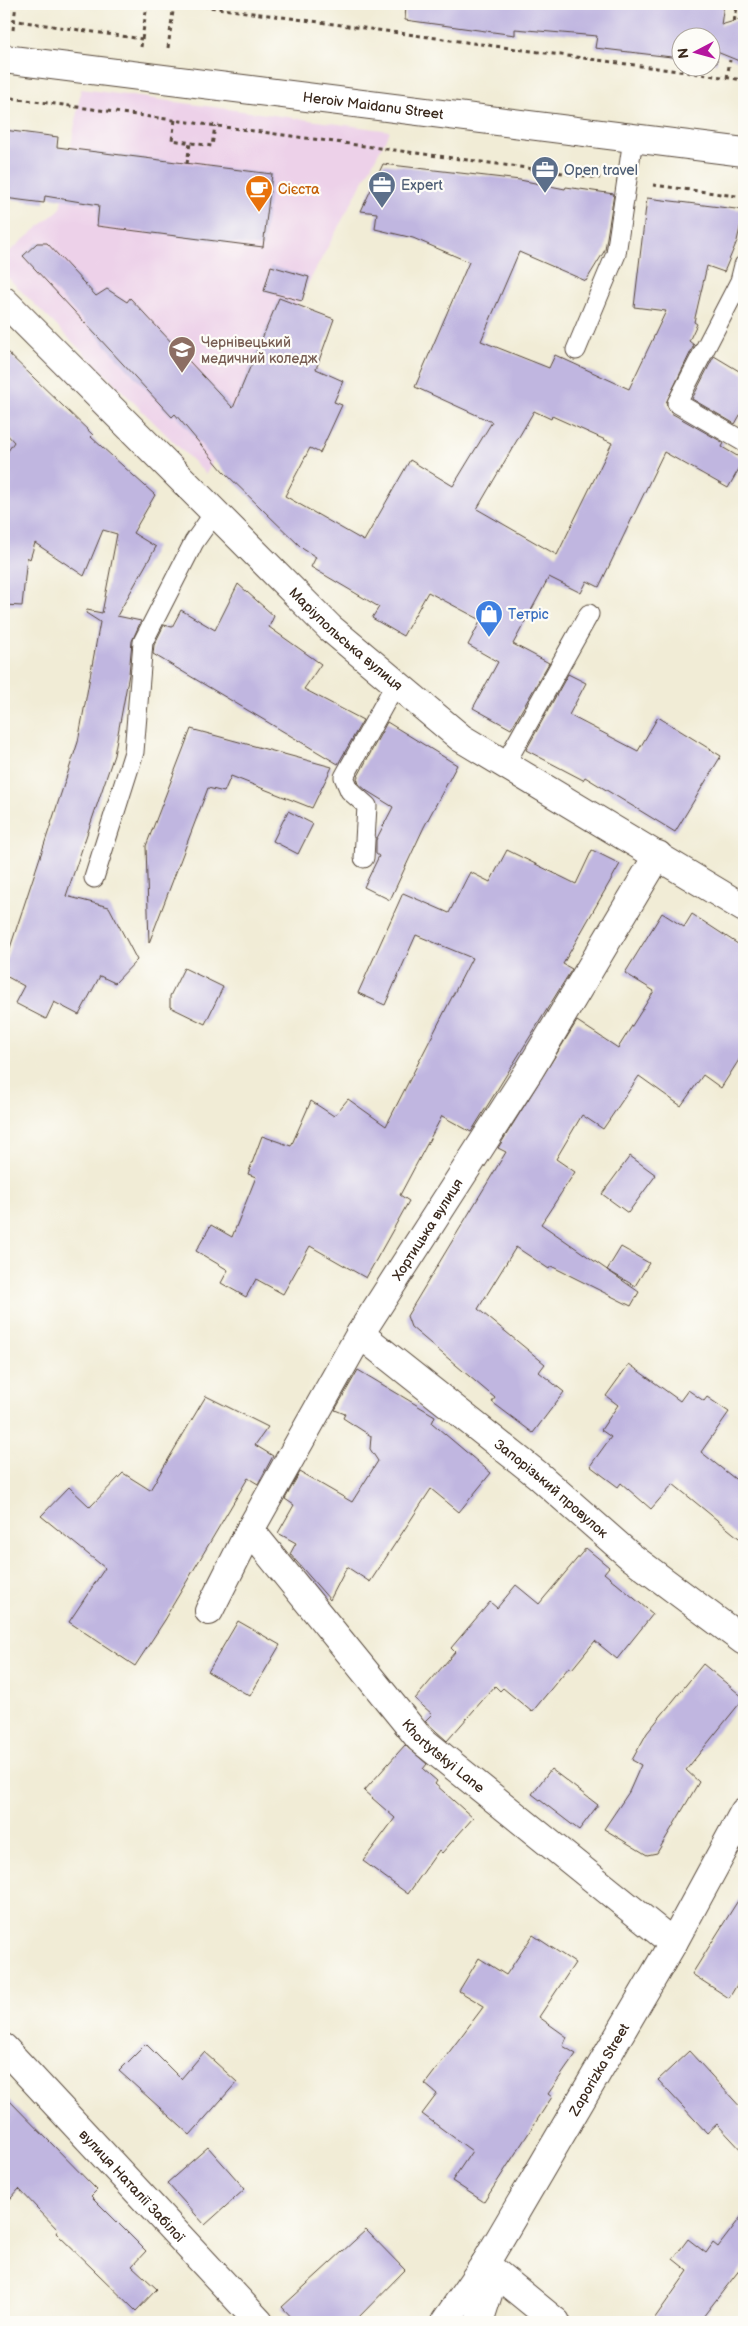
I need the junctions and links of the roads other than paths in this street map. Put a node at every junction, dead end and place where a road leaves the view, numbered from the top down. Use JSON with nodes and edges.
{"nodes":[{"id":1,"x":4,"y":60,"type":"edge"},
{"id":2,"x":633,"y":139,"type":"junction"},
{"id":3,"x":744,"y":152,"type":"edge"},
{"id":4,"x":744,"y":265,"type":"edge"},
{"id":5,"x":4,"y":301,"type":"edge"},
{"id":6,"x":576,"y":350,"type":"dead end"},
{"id":7,"x":744,"y":442,"type":"edge"},
{"id":8,"x":215,"y":512,"type":"junction"},
{"id":9,"x":589,"y":614,"type":"dead end"},
{"id":10,"x":396,"y":683,"type":"junction"},
{"id":11,"x":505,"y":764,"type":"junction"},
{"id":12,"x":658,"y":855,"type":"junction"},
{"id":13,"x":364,"y":858,"type":"dead end"},
{"id":14,"x":94,"y":878,"type":"dead end"},
{"id":15,"x":744,"y":908,"type":"edge"},
{"id":16,"x":360,"y":1334,"type":"junction"},
{"id":17,"x":250,"y":1530,"type":"junction"},
{"id":18,"x":209,"y":1611,"type":"dead end"},
{"id":19,"x":744,"y":1640,"type":"edge"},
{"id":20,"x":744,"y":1812,"type":"edge"},
{"id":21,"x":673,"y":1942,"type":"junction"},
{"id":22,"x":4,"y":2048,"type":"edge"},
{"id":23,"x":485,"y":2264,"type":"junction"},
{"id":24,"x":259,"y":2322,"type":"edge"},
{"id":25,"x":445,"y":2322,"type":"edge"},
{"id":26,"x":479,"y":2322,"type":"edge"},
{"id":27,"x":556,"y":2322,"type":"edge"}],
"edges":[{"from":1,"to":2,"type":"street","name":"Heroiv Maidanu Street"},
{"from":2,"to":3,"type":"street","name":"Heroiv Maidanu Street"},
{"from":2,"to":6,"type":"lane"},
{"from":4,"to":7,"type":"lane"},
{"from":5,"to":8,"type":"street","name":"Маріупольська вулиця"},
{"from":8,"to":10,"type":"street","name":"Маріупольська вулиця"},
{"from":8,"to":14,"type":"lane"},
{"from":9,"to":11,"type":"lane"},
{"from":10,"to":11,"type":"street","name":"Маріупольська вулиця"},
{"from":10,"to":13,"type":"lane"},
{"from":11,"to":12,"type":"street","name":"Маріупольська вулиця"},
{"from":12,"to":15,"type":"street","name":"Маріупольська вулиця"},
{"from":12,"to":16,"type":"street","name":"Хортицька вулиця"},
{"from":16,"to":17,"type":"street","name":"Хортицька вулиця"},
{"from":16,"to":19,"type":"street","name":"Запорізький провулок"},
{"from":17,"to":18,"type":"street","name":"Хортицька вулиця"},
{"from":17,"to":21,"type":"street","name":"Khortytskyi Lane"},
{"from":20,"to":21,"type":"street","name":"Zaporizka Street"},
{"from":21,"to":23,"type":"street","name":"Zaporizka Street"},
{"from":22,"to":24,"type":"street","name":"вулиця Наталії Забілої"},
{"from":23,"to":25,"type":"street","name":"Zaporizka Street"},
{"from":23,"to":26,"type":"street"},
{"from":23,"to":27,"type":"street"}]}
